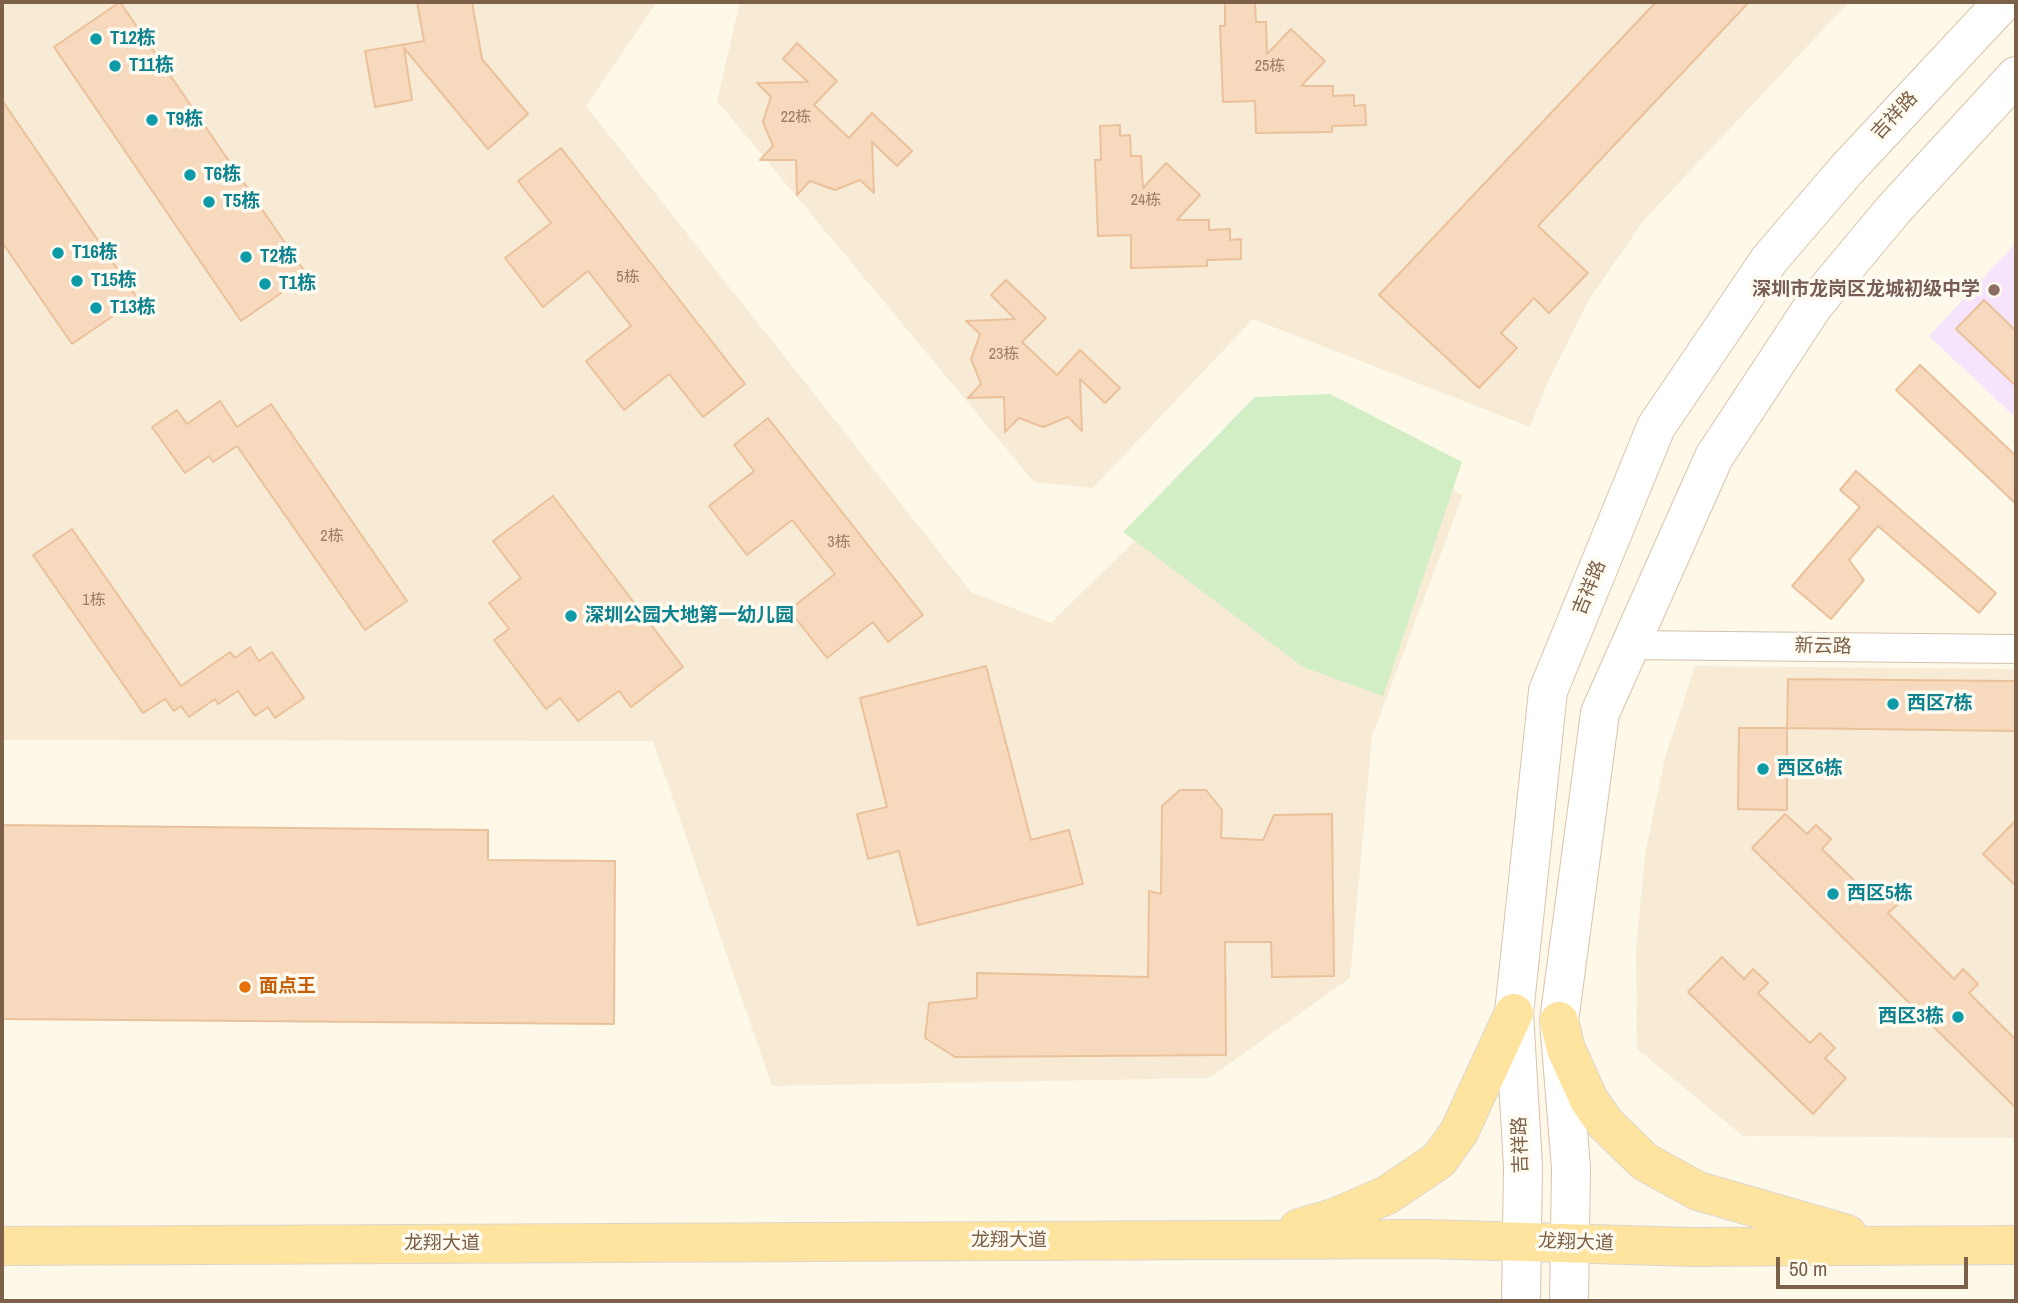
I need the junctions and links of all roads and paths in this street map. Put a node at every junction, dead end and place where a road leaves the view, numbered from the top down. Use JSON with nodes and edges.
{"nodes":[{"id":1,"x":2003,"y":2,"type":"edge"},
{"id":2,"x":2016,"y":76,"type":"edge"},
{"id":3,"x":1630,"y":645,"type":"junction"},
{"id":4,"x":2016,"y":649,"type":"edge"},
{"id":5,"x":1514,"y":1013,"type":"junction"},
{"id":6,"x":1559,"y":1021,"type":"junction"},
{"id":7,"x":1256,"y":1239,"type":"junction"},
{"id":8,"x":1522,"y":1241,"type":"junction"},
{"id":9,"x":1570,"y":1243,"type":"junction"},
{"id":10,"x":2016,"y":1245,"type":"edge"},
{"id":11,"x":2,"y":1246,"type":"edge"},
{"id":12,"x":1886,"y":1246,"type":"junction"},
{"id":13,"x":1521,"y":1301,"type":"edge"},
{"id":14,"x":1569,"y":1301,"type":"edge"}],
"edges":[{"from":1,"to":5,"type":"main road","name":"吉祥路"},
{"from":2,"to":3,"type":"main road"},
{"from":3,"to":4,"type":"street","name":"新云路"},
{"from":3,"to":6,"type":"main road"},
{"from":5,"to":7,"type":"main road"},
{"from":5,"to":8,"type":"main road","name":"吉祥路"},
{"from":6,"to":9,"type":"main road"},
{"from":6,"to":12,"type":"main road"},
{"from":7,"to":8,"type":"main road","name":"龙翔大道"},
{"from":7,"to":11,"type":"main road","name":"龙翔大道"},
{"from":8,"to":9,"type":"main road","name":"龙翔大道"},
{"from":8,"to":13,"type":"main road","name":"吉祥路"},
{"from":9,"to":12,"type":"main road","name":"龙翔大道"},
{"from":9,"to":14,"type":"main road"},
{"from":10,"to":12,"type":"main road","name":"龙翔大道"}]}
